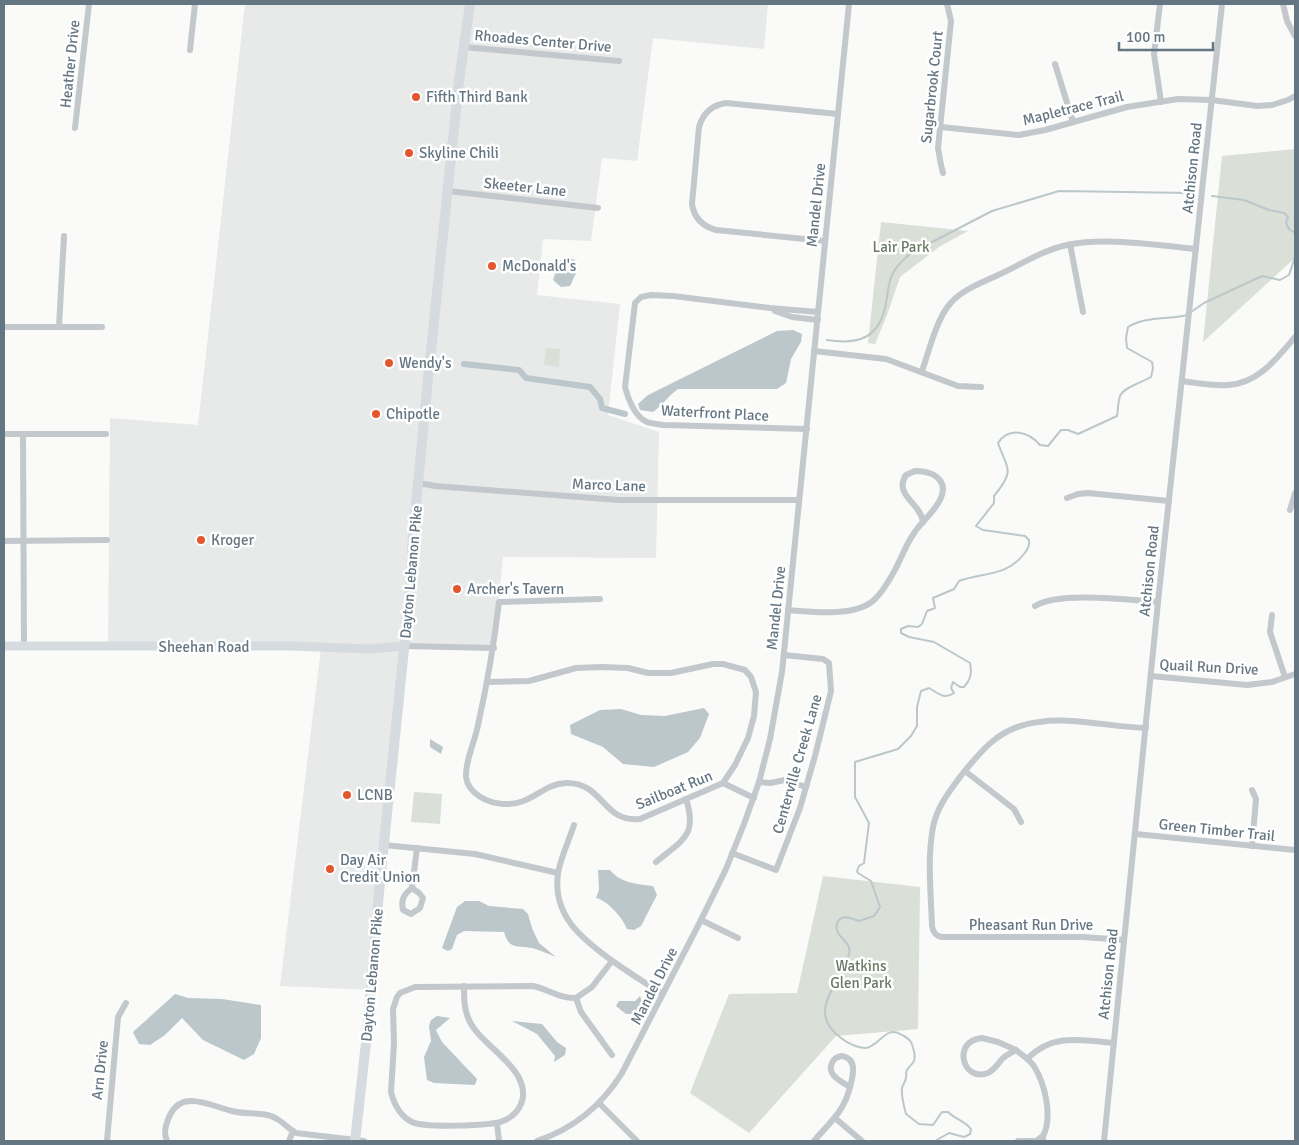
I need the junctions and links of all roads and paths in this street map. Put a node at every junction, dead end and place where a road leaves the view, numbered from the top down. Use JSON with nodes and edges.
{"nodes":[{"id":1,"x":89,"y":4,"type":"edge"},
{"id":2,"x":195,"y":4,"type":"edge"},
{"id":3,"x":470,"y":4,"type":"edge"},
{"id":4,"x":849,"y":4,"type":"edge"},
{"id":5,"x":947,"y":4,"type":"edge"},
{"id":6,"x":1160,"y":4,"type":"edge"},
{"id":7,"x":1222,"y":4,"type":"edge"},
{"id":8,"x":1284,"y":4,"type":"edge"},
{"id":9,"x":1295,"y":36,"type":"edge"},
{"id":10,"x":464,"y":47,"type":"junction"},
{"id":11,"x":190,"y":50,"type":"dead end"},
{"id":12,"x":619,"y":61,"type":"dead end"},
{"id":13,"x":1055,"y":64,"type":"dead end"},
{"id":14,"x":1295,"y":96,"type":"edge"},
{"id":15,"x":1212,"y":100,"type":"junction"},
{"id":16,"x":1161,"y":102,"type":"junction"},
{"id":17,"x":838,"y":114,"type":"junction"},
{"id":18,"x":1073,"y":122,"type":"junction"},
{"id":19,"x":75,"y":128,"type":"dead end"},
{"id":20,"x":940,"y":128,"type":"junction"},
{"id":21,"x":943,"y":173,"type":"dead end"},
{"id":22,"x":448,"y":191,"type":"junction"},
{"id":23,"x":598,"y":208,"type":"dead end"},
{"id":24,"x":64,"y":236,"type":"dead end"},
{"id":25,"x":825,"y":241,"type":"junction"},
{"id":26,"x":1070,"y":244,"type":"junction"},
{"id":27,"x":1196,"y":249,"type":"junction"},
{"id":28,"x":770,"y":308,"type":"junction"},
{"id":29,"x":818,"y":312,"type":"junction"},
{"id":30,"x":1083,"y":312,"type":"dead end"},
{"id":31,"x":818,"y":320,"type":"junction"},
{"id":32,"x":4,"y":327,"type":"edge"},
{"id":33,"x":59,"y":327,"type":"junction"},
{"id":34,"x":102,"y":327,"type":"dead end"},
{"id":35,"x":1295,"y":337,"type":"edge"},
{"id":36,"x":814,"y":351,"type":"junction"},
{"id":37,"x":922,"y":371,"type":"junction"},
{"id":38,"x":1182,"y":381,"type":"junction"},
{"id":39,"x":980,"y":386,"type":"dead end"},
{"id":40,"x":806,"y":429,"type":"junction"},
{"id":41,"x":4,"y":434,"type":"edge"},
{"id":42,"x":23,"y":434,"type":"junction"},
{"id":43,"x":106,"y":434,"type":"dead end"},
{"id":44,"x":419,"y":483,"type":"junction"},
{"id":45,"x":1295,"y":494,"type":"edge"},
{"id":46,"x":1067,"y":498,"type":"dead end"},
{"id":47,"x":799,"y":500,"type":"junction"},
{"id":48,"x":1168,"y":501,"type":"junction"},
{"id":49,"x":1290,"y":510,"type":"dead end"},
{"id":50,"x":923,"y":522,"type":"junction"},
{"id":51,"x":4,"y":540,"type":"edge"},
{"id":52,"x":23,"y":540,"type":"junction"},
{"id":53,"x":107,"y":540,"type":"dead end"},
{"id":54,"x":600,"y":599,"type":"dead end"},
{"id":55,"x":1158,"y":602,"type":"junction"},
{"id":56,"x":1036,"y":606,"type":"dead end"},
{"id":57,"x":788,"y":610,"type":"junction"},
{"id":58,"x":1272,"y":615,"type":"dead end"},
{"id":59,"x":4,"y":646,"type":"edge"},
{"id":60,"x":24,"y":646,"type":"junction"},
{"id":61,"x":404,"y":646,"type":"junction"},
{"id":62,"x":494,"y":648,"type":"junction"},
{"id":63,"x":784,"y":655,"type":"junction"},
{"id":64,"x":1295,"y":674,"type":"edge"},
{"id":65,"x":1151,"y":676,"type":"junction"},
{"id":66,"x":1285,"y":677,"type":"junction"},
{"id":67,"x":487,"y":682,"type":"junction"},
{"id":68,"x":1146,"y":728,"type":"junction"},
{"id":69,"x":965,"y":771,"type":"junction"},
{"id":70,"x":759,"y":782,"type":"junction"},
{"id":71,"x":723,"y":783,"type":"junction"},
{"id":72,"x":806,"y":787,"type":"junction"},
{"id":73,"x":1252,"y":790,"type":"dead end"},
{"id":74,"x":754,"y":798,"type":"junction"},
{"id":75,"x":686,"y":799,"type":"junction"},
{"id":76,"x":1021,"y":822,"type":"dead end"},
{"id":77,"x":574,"y":825,"type":"dead end"},
{"id":78,"x":1136,"y":834,"type":"junction"},
{"id":79,"x":384,"y":845,"type":"junction"},
{"id":80,"x":1252,"y":846,"type":"junction"},
{"id":81,"x":417,"y":848,"type":"junction"},
{"id":82,"x":1295,"y":850,"type":"edge"},
{"id":83,"x":732,"y":854,"type":"junction"},
{"id":84,"x":656,"y":862,"type":"dead end"},
{"id":85,"x":558,"y":873,"type":"junction"},
{"id":86,"x":412,"y":888,"type":"dead end"},
{"id":87,"x":702,"y":920,"type":"junction"},
{"id":88,"x":738,"y":938,"type":"dead end"},
{"id":89,"x":1124,"y":940,"type":"junction"},
{"id":90,"x":612,"y":961,"type":"junction"},
{"id":91,"x":464,"y":986,"type":"junction"},
{"id":92,"x":663,"y":994,"type":"junction"},
{"id":93,"x":576,"y":998,"type":"junction"},
{"id":94,"x":126,"y":1003,"type":"dead end"},
{"id":95,"x":1114,"y":1043,"type":"junction"},
{"id":96,"x":1016,"y":1050,"type":"junction"},
{"id":97,"x":612,"y":1055,"type":"dead end"},
{"id":98,"x":1028,"y":1058,"type":"junction"},
{"id":99,"x":850,"y":1087,"type":"junction"},
{"id":100,"x":599,"y":1103,"type":"junction"},
{"id":101,"x":835,"y":1118,"type":"junction"},
{"id":102,"x":497,"y":1123,"type":"junction"},
{"id":103,"x":293,"y":1131,"type":"junction"},
{"id":104,"x":1043,"y":1139,"type":"edge"},
{"id":105,"x":107,"y":1141,"type":"edge"},
{"id":106,"x":167,"y":1141,"type":"edge"},
{"id":107,"x":289,"y":1141,"type":"edge"},
{"id":108,"x":358,"y":1141,"type":"edge"},
{"id":109,"x":499,"y":1141,"type":"edge"},
{"id":110,"x":537,"y":1141,"type":"edge"},
{"id":111,"x":637,"y":1141,"type":"edge"},
{"id":112,"x":814,"y":1141,"type":"edge"},
{"id":113,"x":862,"y":1141,"type":"edge"},
{"id":114,"x":1018,"y":1141,"type":"edge"},
{"id":115,"x":1104,"y":1141,"type":"edge"}],
"edges":[{"from":1,"to":19,"type":"street","name":"Heather Drive"},
{"from":2,"to":11,"type":"street"},
{"from":3,"to":10,"type":"main road","name":"Dayton Lebanon Pike"},
{"from":4,"to":17,"type":"street","name":"Mandel Drive"},
{"from":5,"to":20,"type":"street","name":"Sugarbrook Court"},
{"from":6,"to":16,"type":"street"},
{"from":7,"to":15,"type":"street","name":"Atchison Road"},
{"from":8,"to":9,"type":"street"},
{"from":10,"to":12,"type":"street","name":"Rhoades Center Drive"},
{"from":10,"to":22,"type":"main road","name":"Dayton Lebanon Pike"},
{"from":13,"to":18,"type":"street"},
{"from":14,"to":15,"type":"street","name":"Mapletrace Trail"},
{"from":15,"to":16,"type":"street","name":"Mapletrace Trail"},
{"from":15,"to":27,"type":"street","name":"Atchison Road"},
{"from":16,"to":18,"type":"street","name":"Mapletrace Trail"},
{"from":17,"to":25,"type":"street","name":"Mandel Drive"},
{"from":17,"to":25,"type":"street"},
{"from":18,"to":20,"type":"street","name":"Mapletrace Trail"},
{"from":20,"to":21,"type":"street","name":"Sugarbrook Court"},
{"from":22,"to":23,"type":"street","name":"Skeeter Lane"},
{"from":22,"to":44,"type":"main road","name":"Dayton Lebanon Pike"},
{"from":24,"to":33,"type":"street"},
{"from":25,"to":29,"type":"street","name":"Mandel Drive"},
{"from":26,"to":27,"type":"street"},
{"from":26,"to":30,"type":"street"},
{"from":26,"to":37,"type":"street"},
{"from":27,"to":38,"type":"street","name":"Atchison Road"},
{"from":28,"to":29,"type":"street","name":"Waterfront Place"},
{"from":28,"to":31,"type":"street","name":"Waterfront Place"},
{"from":28,"to":40,"type":"street","name":"Waterfront Place"},
{"from":29,"to":31,"type":"street","name":"Mandel Drive"},
{"from":31,"to":36,"type":"street","name":"Mandel Drive"},
{"from":32,"to":33,"type":"street"},
{"from":33,"to":34,"type":"street"},
{"from":35,"to":38,"type":"street"},
{"from":36,"to":37,"type":"street"},
{"from":36,"to":40,"type":"street","name":"Mandel Drive"},
{"from":37,"to":39,"type":"street"},
{"from":38,"to":48,"type":"street","name":"Atchison Road"},
{"from":40,"to":47,"type":"street","name":"Mandel Drive"},
{"from":41,"to":42,"type":"street"},
{"from":42,"to":43,"type":"street"},
{"from":42,"to":52,"type":"street"},
{"from":44,"to":47,"type":"street","name":"Marco Lane"},
{"from":44,"to":61,"type":"main road","name":"Dayton Lebanon Pike"},
{"from":45,"to":49,"type":"street"},
{"from":46,"to":48,"type":"street"},
{"from":47,"to":57,"type":"street","name":"Mandel Drive"},
{"from":48,"to":55,"type":"street","name":"Atchison Road"},
{"from":50,"to":50,"type":"street"},
{"from":50,"to":57,"type":"street"},
{"from":51,"to":52,"type":"street"},
{"from":52,"to":53,"type":"street"},
{"from":52,"to":60,"type":"street"},
{"from":54,"to":62,"type":"street","name":"Sailboat Run"},
{"from":55,"to":56,"type":"street"},
{"from":55,"to":65,"type":"street","name":"Atchison Road"},
{"from":57,"to":63,"type":"street","name":"Mandel Drive"},
{"from":58,"to":66,"type":"street"},
{"from":59,"to":60,"type":"street","name":"Sheehan Road"},
{"from":60,"to":61,"type":"street","name":"Sheehan Road"},
{"from":61,"to":62,"type":"street"},
{"from":61,"to":79,"type":"main road","name":"Dayton Lebanon Pike"},
{"from":62,"to":67,"type":"street","name":"Sailboat Run"},
{"from":63,"to":70,"type":"street","name":"Mandel Drive"},
{"from":63,"to":72,"type":"street","name":"Centerville Creek Lane"},
{"from":64,"to":66,"type":"street","name":"Quail Run Drive"},
{"from":65,"to":66,"type":"street","name":"Quail Run Drive"},
{"from":65,"to":68,"type":"street","name":"Atchison Road"},
{"from":67,"to":71,"type":"street","name":"Sailboat Run"},
{"from":67,"to":75,"type":"street","name":"Sailboat Run"},
{"from":68,"to":69,"type":"street"},
{"from":68,"to":78,"type":"street","name":"Atchison Road"},
{"from":69,"to":76,"type":"street"},
{"from":69,"to":89,"type":"street","name":"Pheasant Run Drive"},
{"from":70,"to":72,"type":"street"},
{"from":70,"to":74,"type":"street","name":"Mandel Drive"},
{"from":71,"to":74,"type":"street"},
{"from":71,"to":75,"type":"street","name":"Sailboat Run"},
{"from":72,"to":83,"type":"street","name":"Centerville Creek Lane"},
{"from":73,"to":80,"type":"street"},
{"from":74,"to":83,"type":"street","name":"Mandel Drive"},
{"from":75,"to":84,"type":"street"},
{"from":77,"to":85,"type":"street"},
{"from":78,"to":80,"type":"street","name":"Green Timber Trail"},
{"from":78,"to":89,"type":"street","name":"Atchison Road"},
{"from":79,"to":81,"type":"street"},
{"from":79,"to":108,"type":"main road","name":"Dayton Lebanon Pike"},
{"from":80,"to":82,"type":"street","name":"Green Timber Trail"},
{"from":81,"to":85,"type":"street"},
{"from":81,"to":86,"type":"street"},
{"from":83,"to":87,"type":"street","name":"Mandel Drive"},
{"from":85,"to":90,"type":"street"},
{"from":87,"to":88,"type":"street"},
{"from":87,"to":92,"type":"street","name":"Mandel Drive"},
{"from":89,"to":95,"type":"street","name":"Atchison Road"},
{"from":90,"to":92,"type":"street"},
{"from":90,"to":93,"type":"street"},
{"from":91,"to":93,"type":"street"},
{"from":91,"to":102,"type":"street"},
{"from":91,"to":102,"type":"street"},
{"from":92,"to":100,"type":"street","name":"Mandel Drive"},
{"from":93,"to":97,"type":"street"},
{"from":94,"to":105,"type":"street","name":"Arn Drive"},
{"from":95,"to":98,"type":"street"},
{"from":95,"to":115,"type":"street","name":"Atchison Road"},
{"from":96,"to":96,"type":"street"},
{"from":96,"to":98,"type":"street"},
{"from":98,"to":104,"type":"street"},
{"from":99,"to":99,"type":"street"},
{"from":99,"to":101,"type":"street"},
{"from":100,"to":110,"type":"street","name":"Mandel Drive"},
{"from":100,"to":111,"type":"street"},
{"from":101,"to":112,"type":"street"},
{"from":101,"to":113,"type":"street"},
{"from":102,"to":109,"type":"street"},
{"from":103,"to":106,"type":"street"},
{"from":103,"to":107,"type":"street"},
{"from":103,"to":108,"type":"street"},
{"from":104,"to":114,"type":"street"}]}
